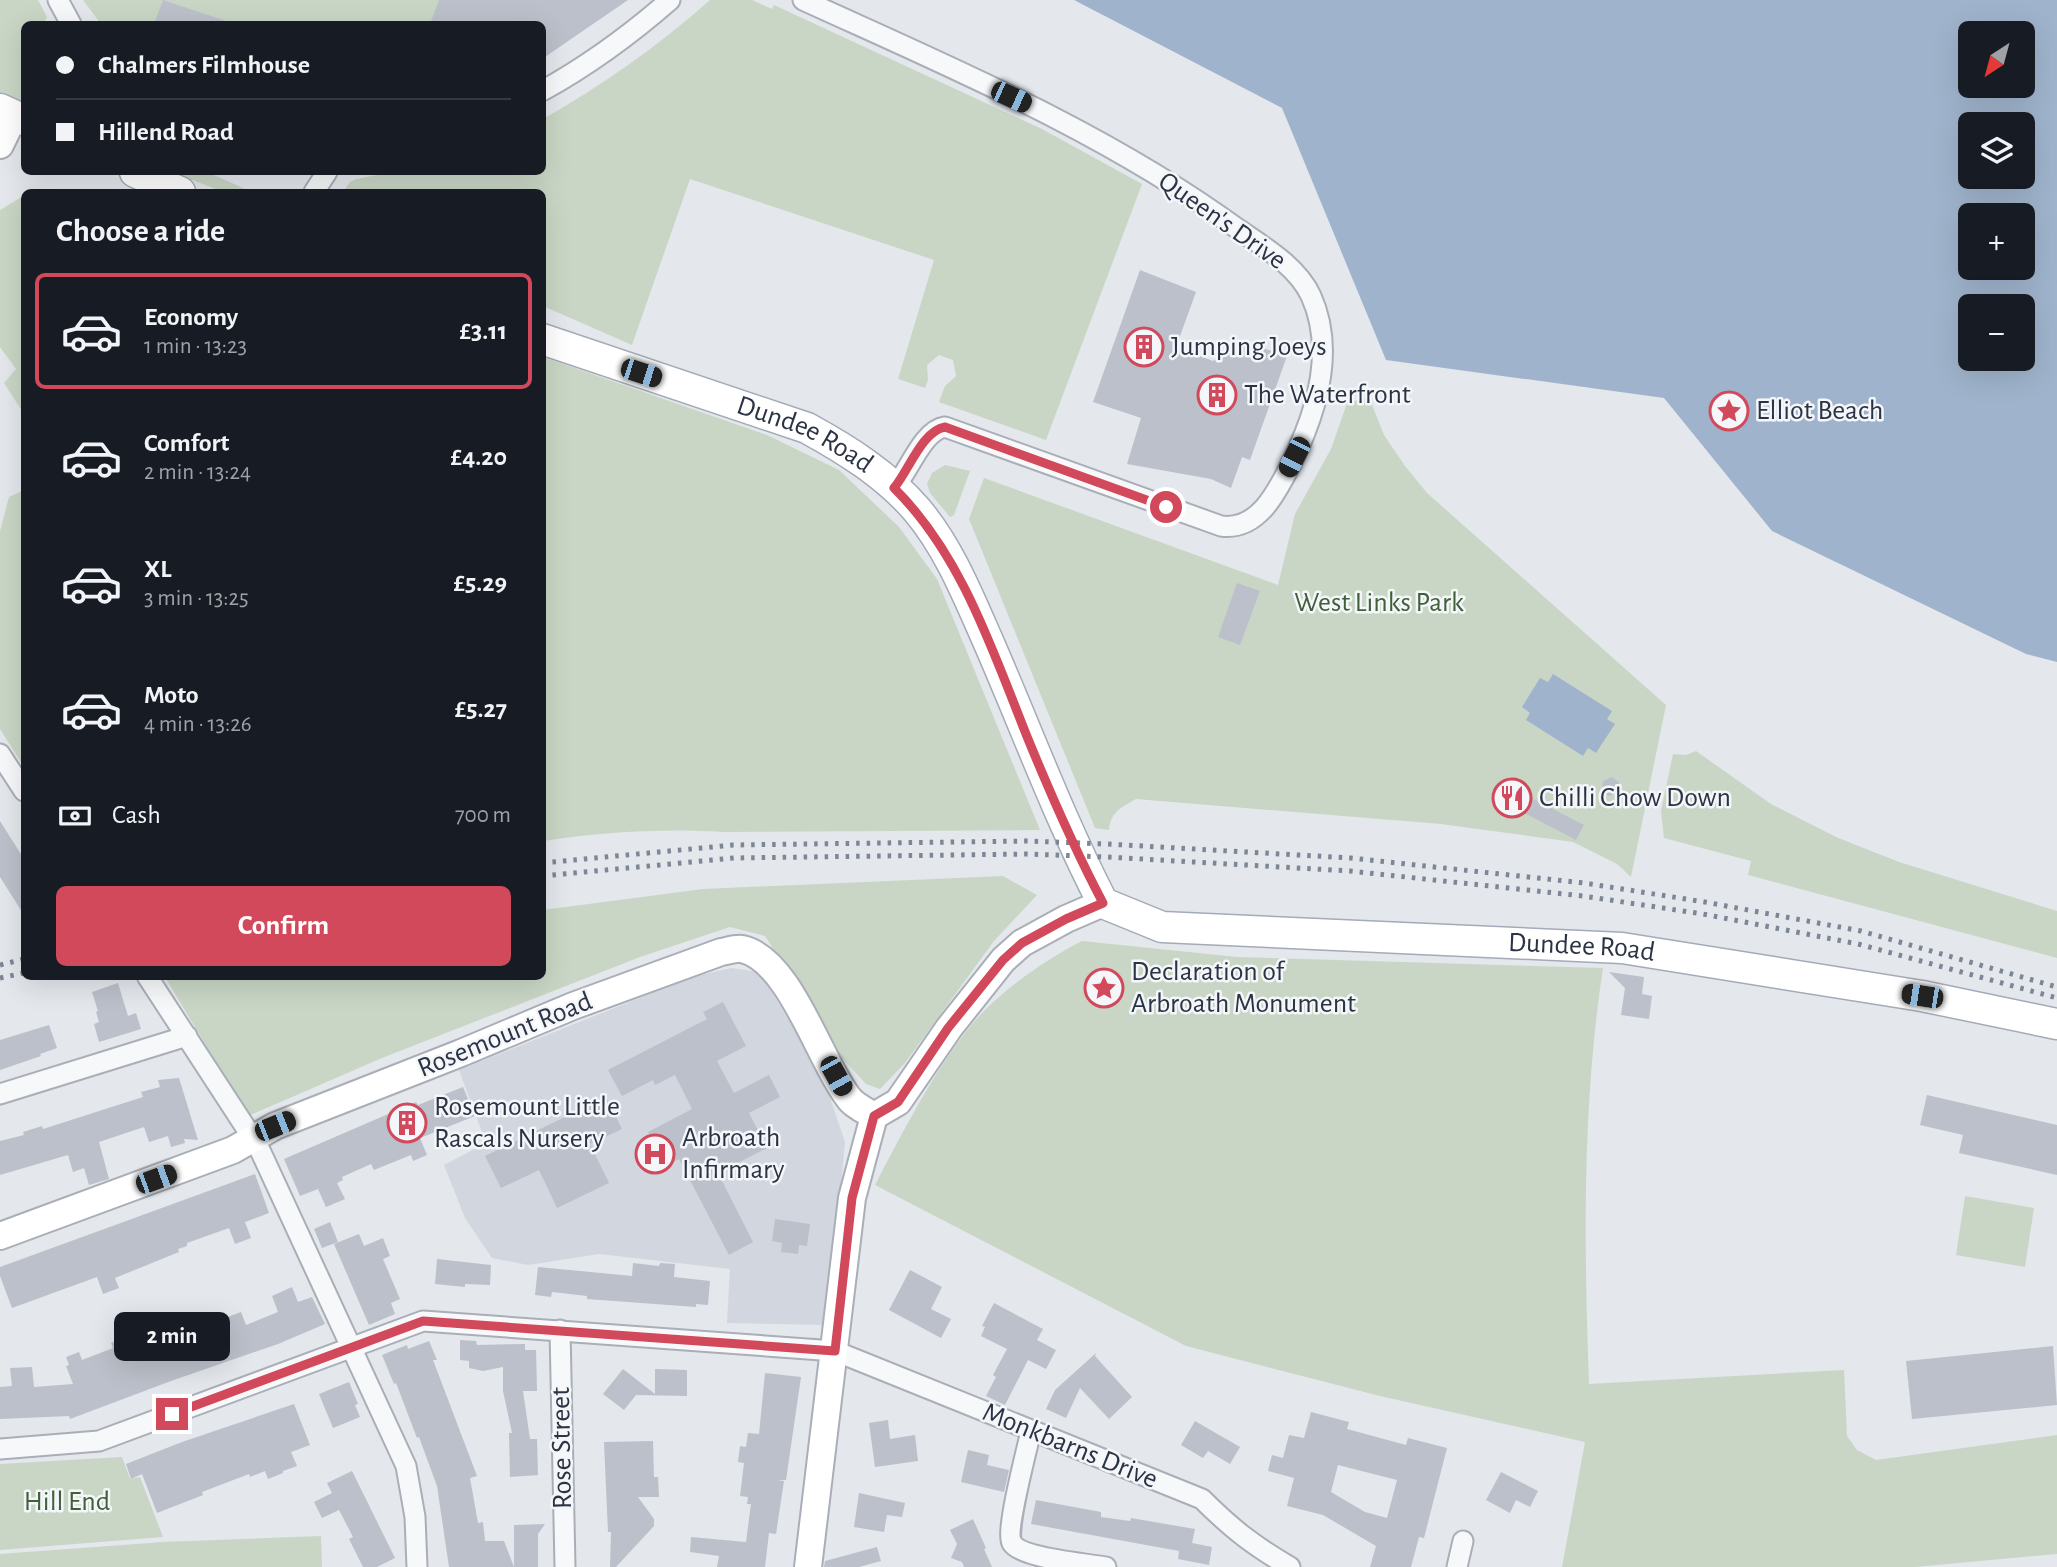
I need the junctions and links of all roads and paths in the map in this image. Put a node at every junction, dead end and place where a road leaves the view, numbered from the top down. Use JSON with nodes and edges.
{"nodes":[{"id":1,"x":58,"y":0,"type":"edge"},
{"id":2,"x":670,"y":0,"type":"edge"},
{"id":3,"x":803,"y":0,"type":"edge"},
{"id":4,"x":69,"y":21,"type":"edge"},
{"id":5,"x":546,"y":88,"type":"edge"},
{"id":6,"x":13,"y":115,"type":"edge"},
{"id":7,"x":0,"y":145,"type":"edge"},
{"id":8,"x":142,"y":175,"type":"edge"},
{"id":9,"x":173,"y":189,"type":"edge"},
{"id":10,"x":546,"y":340,"type":"edge"},
{"id":11,"x":894,"y":488,"type":"junction"},
{"id":12,"x":0,"y":754,"type":"edge"},
{"id":13,"x":21,"y":786,"type":"edge"},
{"id":14,"x":1103,"y":903,"type":"junction"},
{"id":15,"x":151,"y":982,"type":"edge"},
{"id":16,"x":2057,"y":1024,"type":"edge"},
{"id":17,"x":187,"y":1036,"type":"junction"},
{"id":18,"x":0,"y":1094,"type":"edge"},
{"id":19,"x":874,"y":1116,"type":"junction"},
{"id":20,"x":254,"y":1138,"type":"junction"},
{"id":21,"x":0,"y":1236,"type":"edge"},
{"id":22,"x":560,"y":1329,"type":"junction"},
{"id":23,"x":350,"y":1347,"type":"junction"},
{"id":24,"x":835,"y":1351,"type":"junction"},
{"id":25,"x":1031,"y":1431,"type":"junction"},
{"id":26,"x":0,"y":1449,"type":"edge"},
{"id":27,"x":1463,"y":1541,"type":"dead end"},
{"id":28,"x":417,"y":1567,"type":"edge"},
{"id":29,"x":565,"y":1567,"type":"edge"},
{"id":30,"x":808,"y":1567,"type":"edge"},
{"id":31,"x":1106,"y":1567,"type":"edge"},
{"id":32,"x":1290,"y":1567,"type":"edge"},
{"id":33,"x":1457,"y":1567,"type":"edge"}],
"edges":[{"from":1,"to":4,"type":"street"},
{"from":2,"to":5,"type":"street"},
{"from":3,"to":11,"type":"street","name":"Queen's Drive"},
{"from":6,"to":7,"type":"main road"},
{"from":8,"to":9,"type":"main road"},
{"from":10,"to":11,"type":"main road","name":"Dundee Road"},
{"from":11,"to":14,"type":"main road","name":"Dundee Road"},
{"from":12,"to":13,"type":"street"},
{"from":14,"to":16,"type":"main road","name":"Dundee Road"},
{"from":14,"to":19,"type":"main road"},
{"from":15,"to":17,"type":"street"},
{"from":17,"to":18,"type":"street"},
{"from":17,"to":20,"type":"street"},
{"from":19,"to":20,"type":"main road","name":"Rosemount Road"},
{"from":19,"to":24,"type":"main road"},
{"from":20,"to":21,"type":"main road","name":"Rosemount Road"},
{"from":20,"to":23,"type":"street"},
{"from":22,"to":23,"type":"street","name":"Monkbarns Drive"},
{"from":22,"to":24,"type":"street","name":"Monkbarns Drive"},
{"from":22,"to":29,"type":"street","name":"Rose Street"},
{"from":23,"to":26,"type":"street","name":"Monkbarns Drive"},
{"from":23,"to":28,"type":"street"},
{"from":24,"to":25,"type":"street","name":"Monkbarns Drive"},
{"from":24,"to":30,"type":"main road"},
{"from":25,"to":31,"type":"street"},
{"from":25,"to":32,"type":"street","name":"Monkbarns Drive"},
{"from":27,"to":33,"type":"street"}]}
